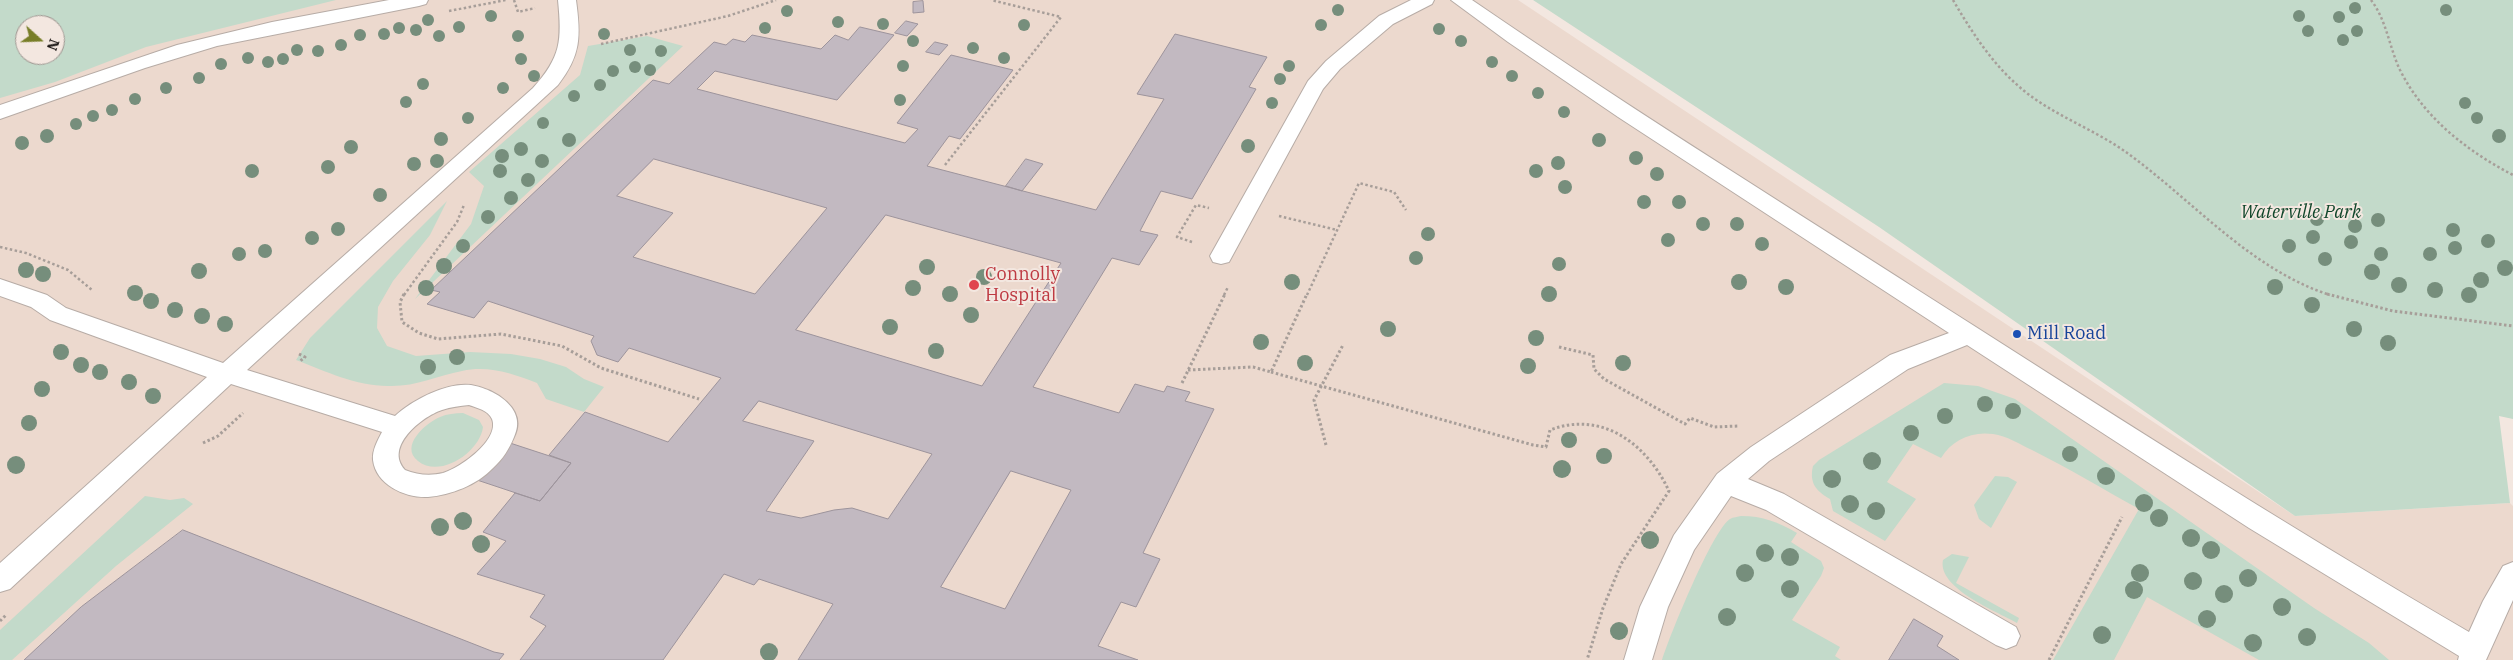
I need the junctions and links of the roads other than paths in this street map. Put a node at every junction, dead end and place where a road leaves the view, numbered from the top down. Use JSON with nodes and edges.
{"nodes":[{"id":1,"x":419,"y":0,"type":"edge"},
{"id":2,"x":567,"y":0,"type":"edge"},
{"id":3,"x":1425,"y":0,"type":"edge"},
{"id":4,"x":1460,"y":0,"type":"edge"},
{"id":5,"x":0,"y":112,"type":"edge"},
{"id":6,"x":1221,"y":256,"type":"dead end"},
{"id":7,"x":0,"y":287,"type":"edge"},
{"id":8,"x":1969,"y":335,"type":"junction"},
{"id":9,"x":226,"y":374,"type":"junction"},
{"id":10,"x":399,"y":427,"type":"junction"},
{"id":11,"x":1726,"y":482,"type":"junction"},
{"id":12,"x":2513,"y":574,"type":"edge"},
{"id":13,"x":0,"y":580,"type":"edge"},
{"id":14,"x":2006,"y":636,"type":"dead end"},
{"id":15,"x":2473,"y":655,"type":"edge"},
{"id":16,"x":1638,"y":660,"type":"edge"}],
"edges":[{"from":1,"to":5,"type":"lane"},
{"from":2,"to":9,"type":"lane"},
{"from":3,"to":6,"type":"lane"},
{"from":4,"to":8,"type":"lane"},
{"from":7,"to":9,"type":"lane"},
{"from":8,"to":11,"type":"lane"},
{"from":8,"to":15,"type":"lane"},
{"from":9,"to":10,"type":"lane"},
{"from":9,"to":13,"type":"lane"},
{"from":10,"to":10,"type":"lane"},
{"from":11,"to":14,"type":"lane"},
{"from":11,"to":16,"type":"lane"},
{"from":12,"to":15,"type":"lane"}]}
